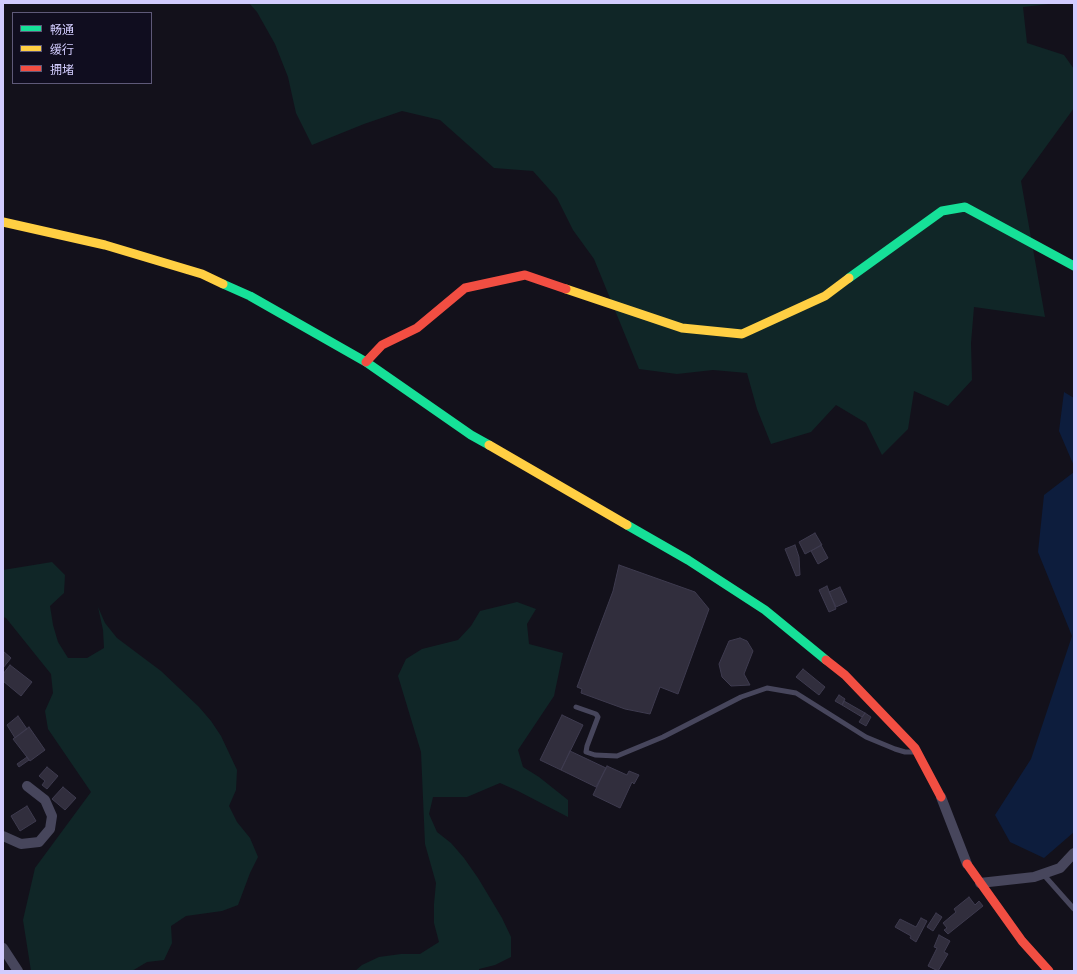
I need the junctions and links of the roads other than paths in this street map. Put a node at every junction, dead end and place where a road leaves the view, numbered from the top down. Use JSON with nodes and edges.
{"nodes":[{"id":1,"x":3,"y":222,"type":"edge"},
{"id":2,"x":1074,"y":266,"type":"edge"},
{"id":3,"x":366,"y":362,"type":"junction"},
{"id":4,"x":576,"y":707,"type":"dead end"},
{"id":5,"x":917,"y":752,"type":"junction"},
{"id":6,"x":27,"y":786,"type":"dead end"},
{"id":7,"x":941,"y":797,"type":"joint"},
{"id":8,"x":3,"y":836,"type":"edge"},
{"id":9,"x":1074,"y":853,"type":"edge"},
{"id":10,"x":967,"y":864,"type":"joint"},
{"id":11,"x":1043,"y":874,"type":"junction"},
{"id":12,"x":980,"y":883,"type":"junction"},
{"id":13,"x":1074,"y":909,"type":"edge"},
{"id":14,"x":3,"y":948,"type":"edge"},
{"id":15,"x":18,"y":971,"type":"edge"},
{"id":16,"x":1049,"y":971,"type":"edge"}],
"edges":[{"from":1,"to":3,"type":"street"},
{"from":2,"to":3,"type":"street"},
{"from":3,"to":5,"type":"street"},
{"from":4,"to":5,"type":"lane"},
{"from":5,"to":7,"type":"street"},
{"from":6,"to":8,"type":"street"},
{"from":7,"to":10,"type":"street"},
{"from":9,"to":11,"type":"street"},
{"from":10,"to":12,"type":"street"},
{"from":11,"to":12,"type":"street"},
{"from":11,"to":13,"type":"lane"},
{"from":12,"to":16,"type":"street"},
{"from":14,"to":15,"type":"street"}]}
